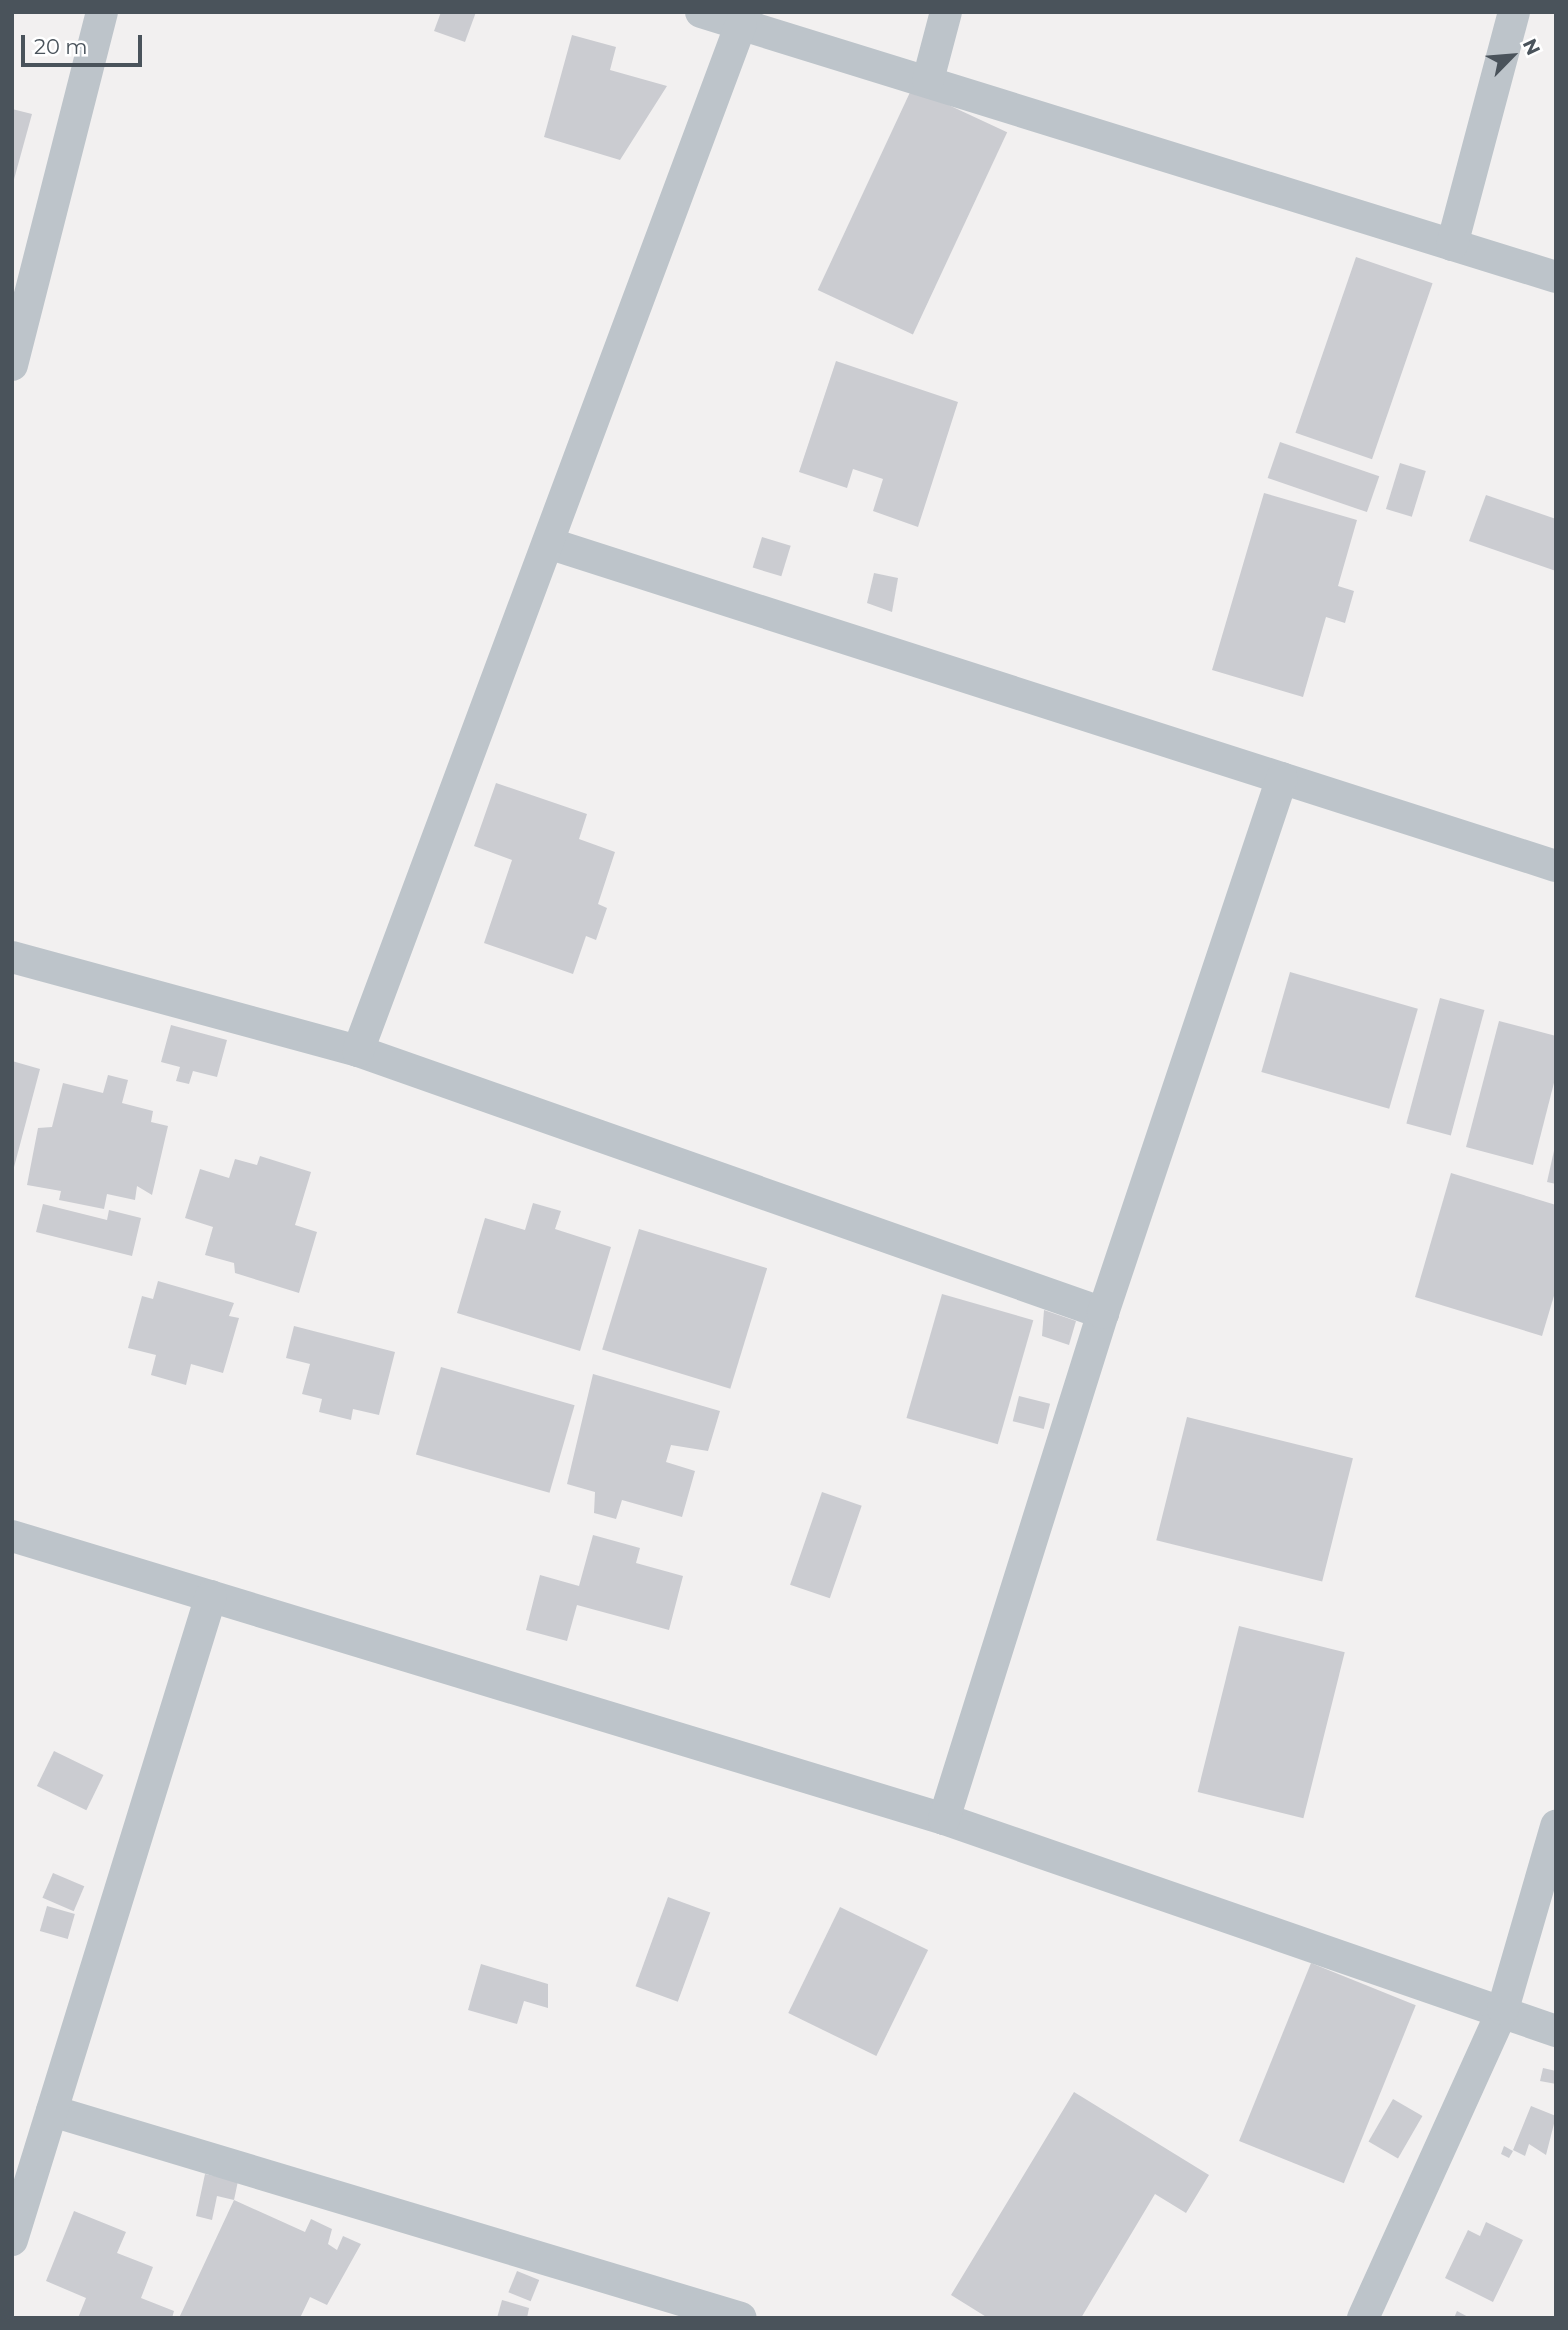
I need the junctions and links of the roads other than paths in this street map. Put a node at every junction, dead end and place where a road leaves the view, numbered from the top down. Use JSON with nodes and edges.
{"nodes":[{"id":1,"x":102,"y":12,"type":"edge"},
{"id":2,"x":701,"y":12,"type":"edge"},
{"id":3,"x":946,"y":12,"type":"edge"},
{"id":4,"x":1514,"y":12,"type":"edge"},
{"id":5,"x":741,"y":24,"type":"junction"},
{"id":6,"x":928,"y":80,"type":"junction"},
{"id":7,"x":1452,"y":245,"type":"junction"},
{"id":8,"x":1556,"y":277,"type":"edge"},
{"id":9,"x":12,"y":365,"type":"edge"},
{"id":10,"x":548,"y":543,"type":"junction"},
{"id":11,"x":1282,"y":778,"type":"junction"},
{"id":12,"x":1556,"y":866,"type":"edge"},
{"id":13,"x":12,"y":957,"type":"edge"},
{"id":14,"x":358,"y":1051,"type":"junction"},
{"id":15,"x":1103,"y":1313,"type":"junction"},
{"id":16,"x":12,"y":1536,"type":"edge"},
{"id":17,"x":211,"y":1596,"type":"junction"},
{"id":18,"x":944,"y":1819,"type":"junction"},
{"id":19,"x":1556,"y":1826,"type":"edge"},
{"id":20,"x":1503,"y":2009,"type":"junction"},
{"id":21,"x":1556,"y":2031,"type":"edge"},
{"id":22,"x":52,"y":2111,"type":"junction"},
{"id":23,"x":12,"y":2240,"type":"edge"},
{"id":24,"x":720,"y":2315,"type":"edge"},
{"id":25,"x":1363,"y":2318,"type":"edge"}],
"edges":[{"from":1,"to":9,"type":"street"},
{"from":2,"to":5,"type":"street"},
{"from":3,"to":6,"type":"street"},
{"from":4,"to":7,"type":"street"},
{"from":5,"to":6,"type":"street"},
{"from":5,"to":10,"type":"street"},
{"from":6,"to":7,"type":"street"},
{"from":7,"to":8,"type":"street"},
{"from":10,"to":11,"type":"street"},
{"from":10,"to":14,"type":"street"},
{"from":11,"to":12,"type":"street"},
{"from":11,"to":15,"type":"street"},
{"from":13,"to":14,"type":"street"},
{"from":14,"to":15,"type":"street"},
{"from":15,"to":18,"type":"street"},
{"from":16,"to":17,"type":"street"},
{"from":17,"to":18,"type":"street"},
{"from":17,"to":22,"type":"street"},
{"from":18,"to":20,"type":"street"},
{"from":19,"to":20,"type":"street"},
{"from":20,"to":21,"type":"street"},
{"from":20,"to":25,"type":"street"},
{"from":22,"to":23,"type":"street"},
{"from":22,"to":24,"type":"street"}]}
